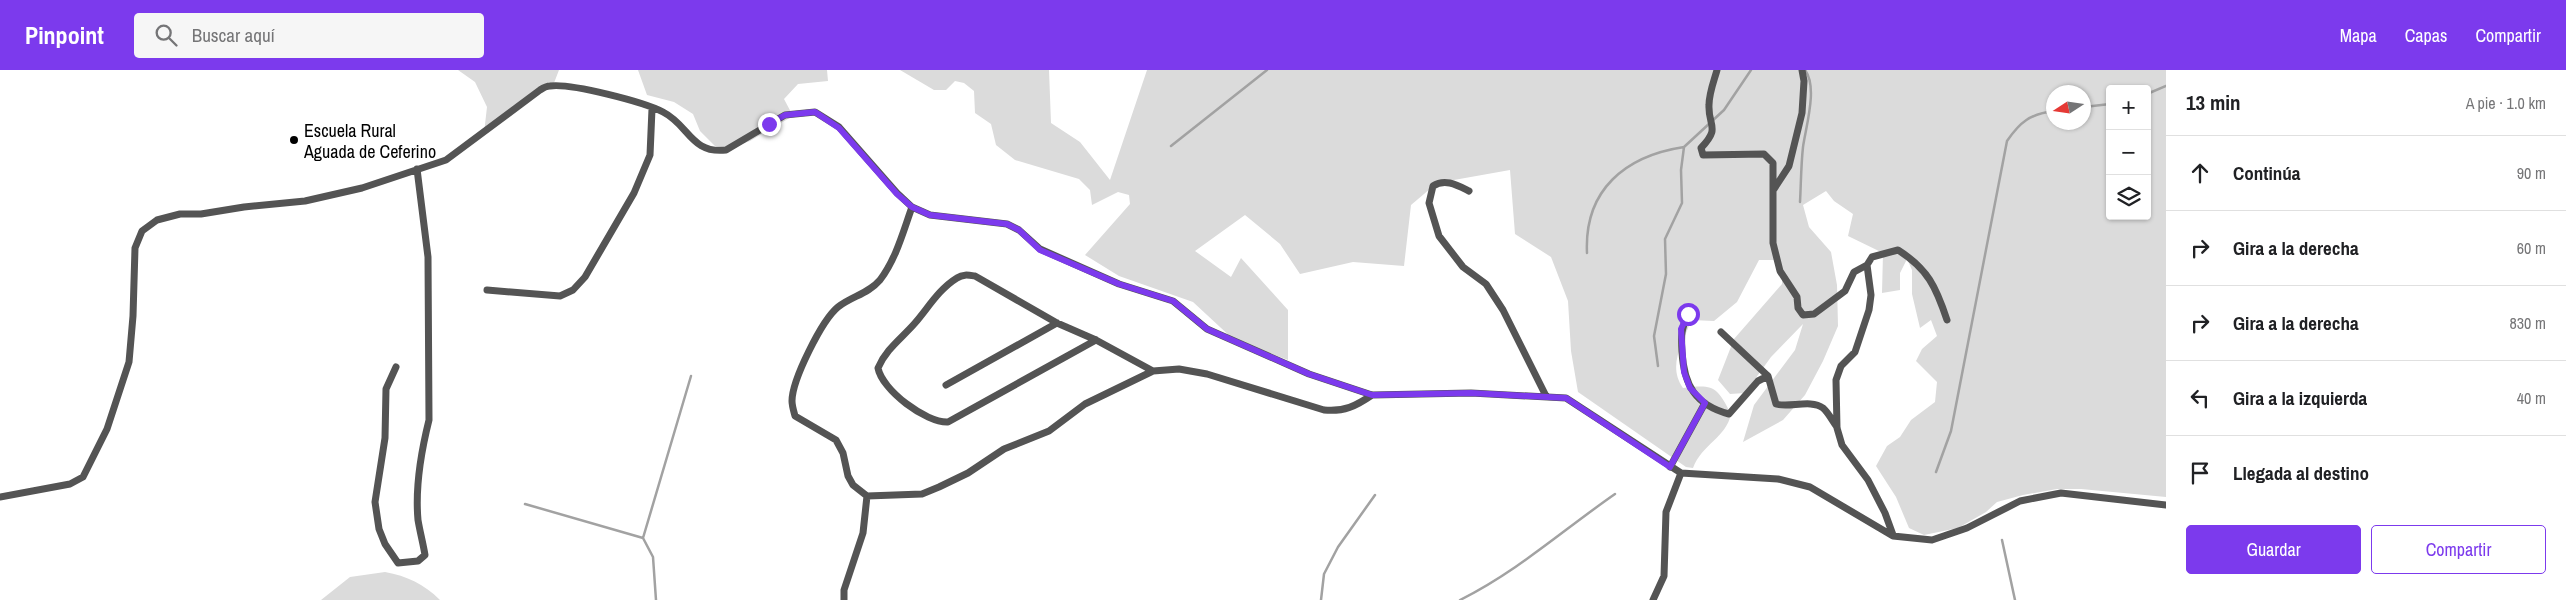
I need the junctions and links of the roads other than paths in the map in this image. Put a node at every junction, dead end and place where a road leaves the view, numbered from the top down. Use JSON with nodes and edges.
{"nodes":[{"id":1,"x":1717,"y":70,"type":"edge"},
{"id":2,"x":1802,"y":70,"type":"edge"},
{"id":3,"x":652,"y":109,"type":"junction"},
{"id":4,"x":417,"y":168,"type":"junction"},
{"id":5,"x":1774,"y":189,"type":"junction"},
{"id":6,"x":1469,"y":191,"type":"dead end"},
{"id":7,"x":912,"y":207,"type":"junction"},
{"id":8,"x":1867,"y":265,"type":"junction"},
{"id":9,"x":487,"y":290,"type":"dead end"},
{"id":10,"x":1688,"y":314,"type":"dead end"},
{"id":11,"x":1947,"y":320,"type":"dead end"},
{"id":12,"x":1056,"y":322,"type":"junction"},
{"id":13,"x":1721,"y":332,"type":"dead end"},
{"id":14,"x":1096,"y":340,"type":"junction"},
{"id":15,"x":396,"y":367,"type":"dead end"},
{"id":16,"x":1153,"y":371,"type":"junction"},
{"id":17,"x":1768,"y":376,"type":"junction"},
{"id":18,"x":946,"y":385,"type":"dead end"},
{"id":19,"x":1372,"y":395,"type":"junction"},
{"id":20,"x":1546,"y":396,"type":"junction"},
{"id":21,"x":1705,"y":403,"type":"junction"},
{"id":22,"x":1837,"y":428,"type":"junction"},
{"id":23,"x":1670,"y":467,"type":"junction"},
{"id":24,"x":1681,"y":473,"type":"junction"},
{"id":25,"x":867,"y":496,"type":"junction"},
{"id":26,"x":0,"y":497,"type":"edge"},
{"id":27,"x":2166,"y":505,"type":"edge"},
{"id":28,"x":1893,"y":536,"type":"junction"},
{"id":29,"x":844,"y":600,"type":"edge"},
{"id":30,"x":1653,"y":600,"type":"edge"}],
"edges":[{"from":1,"to":5,"type":"street"},
{"from":2,"to":5,"type":"street"},
{"from":3,"to":4,"type":"street"},
{"from":3,"to":7,"type":"street"},
{"from":3,"to":9,"type":"street"},
{"from":4,"to":15,"type":"street"},
{"from":4,"to":26,"type":"street"},
{"from":5,"to":8,"type":"street"},
{"from":6,"to":20,"type":"street"},
{"from":7,"to":19,"type":"street"},
{"from":7,"to":25,"type":"street"},
{"from":8,"to":11,"type":"street"},
{"from":8,"to":22,"type":"street"},
{"from":10,"to":21,"type":"street"},
{"from":12,"to":14,"type":"street"},
{"from":12,"to":14,"type":"street"},
{"from":12,"to":18,"type":"street"},
{"from":13,"to":17,"type":"street"},
{"from":14,"to":16,"type":"street"},
{"from":16,"to":19,"type":"street"},
{"from":16,"to":25,"type":"street"},
{"from":17,"to":21,"type":"street"},
{"from":17,"to":22,"type":"street"},
{"from":19,"to":20,"type":"street"},
{"from":20,"to":23,"type":"street"},
{"from":21,"to":23,"type":"street"},
{"from":22,"to":28,"type":"street"},
{"from":23,"to":24,"type":"street"},
{"from":24,"to":28,"type":"street"},
{"from":24,"to":30,"type":"street"},
{"from":25,"to":29,"type":"street"},
{"from":27,"to":28,"type":"street"}]}
